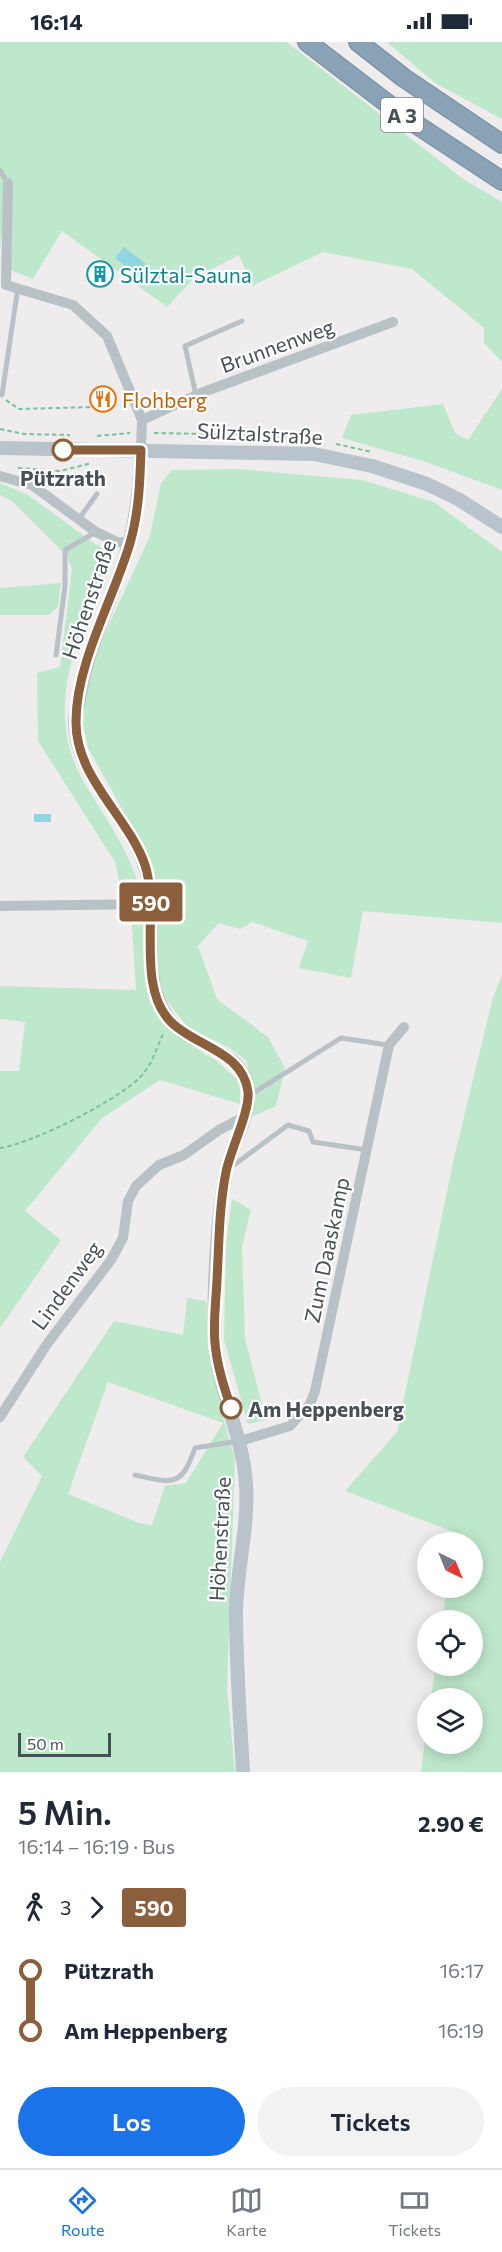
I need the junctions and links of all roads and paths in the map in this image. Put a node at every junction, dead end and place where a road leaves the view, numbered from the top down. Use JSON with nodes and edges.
{"nodes":[{"id":1,"x":307,"y":42,"type":"edge"},
{"id":2,"x":358,"y":42,"type":"edge"},
{"id":3,"x":502,"y":144,"type":"edge"},
{"id":4,"x":0,"y":171,"type":"edge"},
{"id":5,"x":502,"y":181,"type":"edge"},
{"id":6,"x":8,"y":183,"type":"joint"},
{"id":7,"x":18,"y":287,"type":"junction"},
{"id":8,"x":242,"y":321,"type":"dead end"},
{"id":9,"x":393,"y":322,"type":"dead end"},
{"id":10,"x":2,"y":395,"type":"joint"},
{"id":11,"x":196,"y":396,"type":"junction"},
{"id":12,"x":94,"y":407,"type":"dead end"},
{"id":13,"x":142,"y":420,"type":"junction"},
{"id":14,"x":94,"y":443,"type":"junction"},
{"id":15,"x":0,"y":448,"type":"edge"},
{"id":16,"x":141,"y":450,"type":"junction"},
{"id":17,"x":1,"y":476,"type":"edge"},
{"id":18,"x":97,"y":494,"type":"dead end"},
{"id":19,"x":78,"y":520,"type":"junction"},
{"id":20,"x":502,"y":527,"type":"edge"},
{"id":21,"x":96,"y":532,"type":"junction"},
{"id":22,"x":130,"y":543,"type":"junction"},
{"id":23,"x":56,"y":655,"type":"dead end"},
{"id":24,"x":152,"y":904,"type":"junction"},
{"id":25,"x":0,"y":906,"type":"edge"},
{"id":26,"x":169,"y":1020,"type":"junction"},
{"id":27,"x":404,"y":1027,"type":"dead end"},
{"id":28,"x":389,"y":1045,"type":"junction"},
{"id":29,"x":249,"y":1096,"type":"junction"},
{"id":30,"x":242,"y":1118,"type":"junction"},
{"id":31,"x":0,"y":1148,"type":"edge"},
{"id":32,"x":367,"y":1150,"type":"junction"},
{"id":33,"x":226,"y":1171,"type":"junction"},
{"id":34,"x":0,"y":1417,"type":"edge"},
{"id":35,"x":240,"y":1441,"type":"junction"},
{"id":36,"x":135,"y":1475,"type":"dead end"},
{"id":37,"x":243,"y":1772,"type":"edge"}],
"edges":[{"from":1,"to":5,"type":"highway","number":"A 3"},
{"from":2,"to":3,"type":"highway","number":"A 3"},
{"from":4,"to":6,"type":"lane"},
{"from":6,"to":7,"type":"street"},
{"from":7,"to":10,"type":"lane"},
{"from":7,"to":13,"type":"street"},
{"from":8,"to":11,"type":"lane"},
{"from":9,"to":11,"type":"street","name":"Brunnenweg"},
{"from":10,"to":12,"type":"path"},
{"from":11,"to":13,"type":"street","name":"Brunnenweg"},
{"from":13,"to":16,"type":"street"},
{"from":14,"to":15,"type":"main road","name":"Sülztalstraße"},
{"from":14,"to":16,"type":"main road","name":"Sülztalstraße"},
{"from":14,"to":17,"type":"path"},
{"from":16,"to":20,"type":"main road","name":"Sülztalstraße"},
{"from":16,"to":22,"type":"main road","name":"Höhenstraße"},
{"from":17,"to":19,"type":"street"},
{"from":18,"to":19,"type":"lane"},
{"from":19,"to":21,"type":"street"},
{"from":21,"to":22,"type":"street"},
{"from":21,"to":23,"type":"lane"},
{"from":22,"to":24,"type":"main road","name":"Höhenstraße"},
{"from":24,"to":25,"type":"street"},
{"from":24,"to":26,"type":"main road","name":"Höhenstraße"},
{"from":26,"to":29,"type":"main road","name":"Höhenstraße"},
{"from":26,"to":31,"type":"path"},
{"from":27,"to":28,"type":"street","name":"Zum Daaskamp"},
{"from":28,"to":29,"type":"lane"},
{"from":28,"to":32,"type":"street","name":"Zum Daaskamp"},
{"from":29,"to":30,"type":"main road","name":"Höhenstraße"},
{"from":30,"to":33,"type":"main road","name":"Höhenstraße"},
{"from":30,"to":34,"type":"street","name":"Lindenweg"},
{"from":32,"to":33,"type":"lane"},
{"from":32,"to":35,"type":"street","name":"Zum Daaskamp"},
{"from":33,"to":35,"type":"main road","name":"Höhenstraße"},
{"from":35,"to":36,"type":"lane"},
{"from":35,"to":37,"type":"main road","name":"Höhenstraße"}]}
